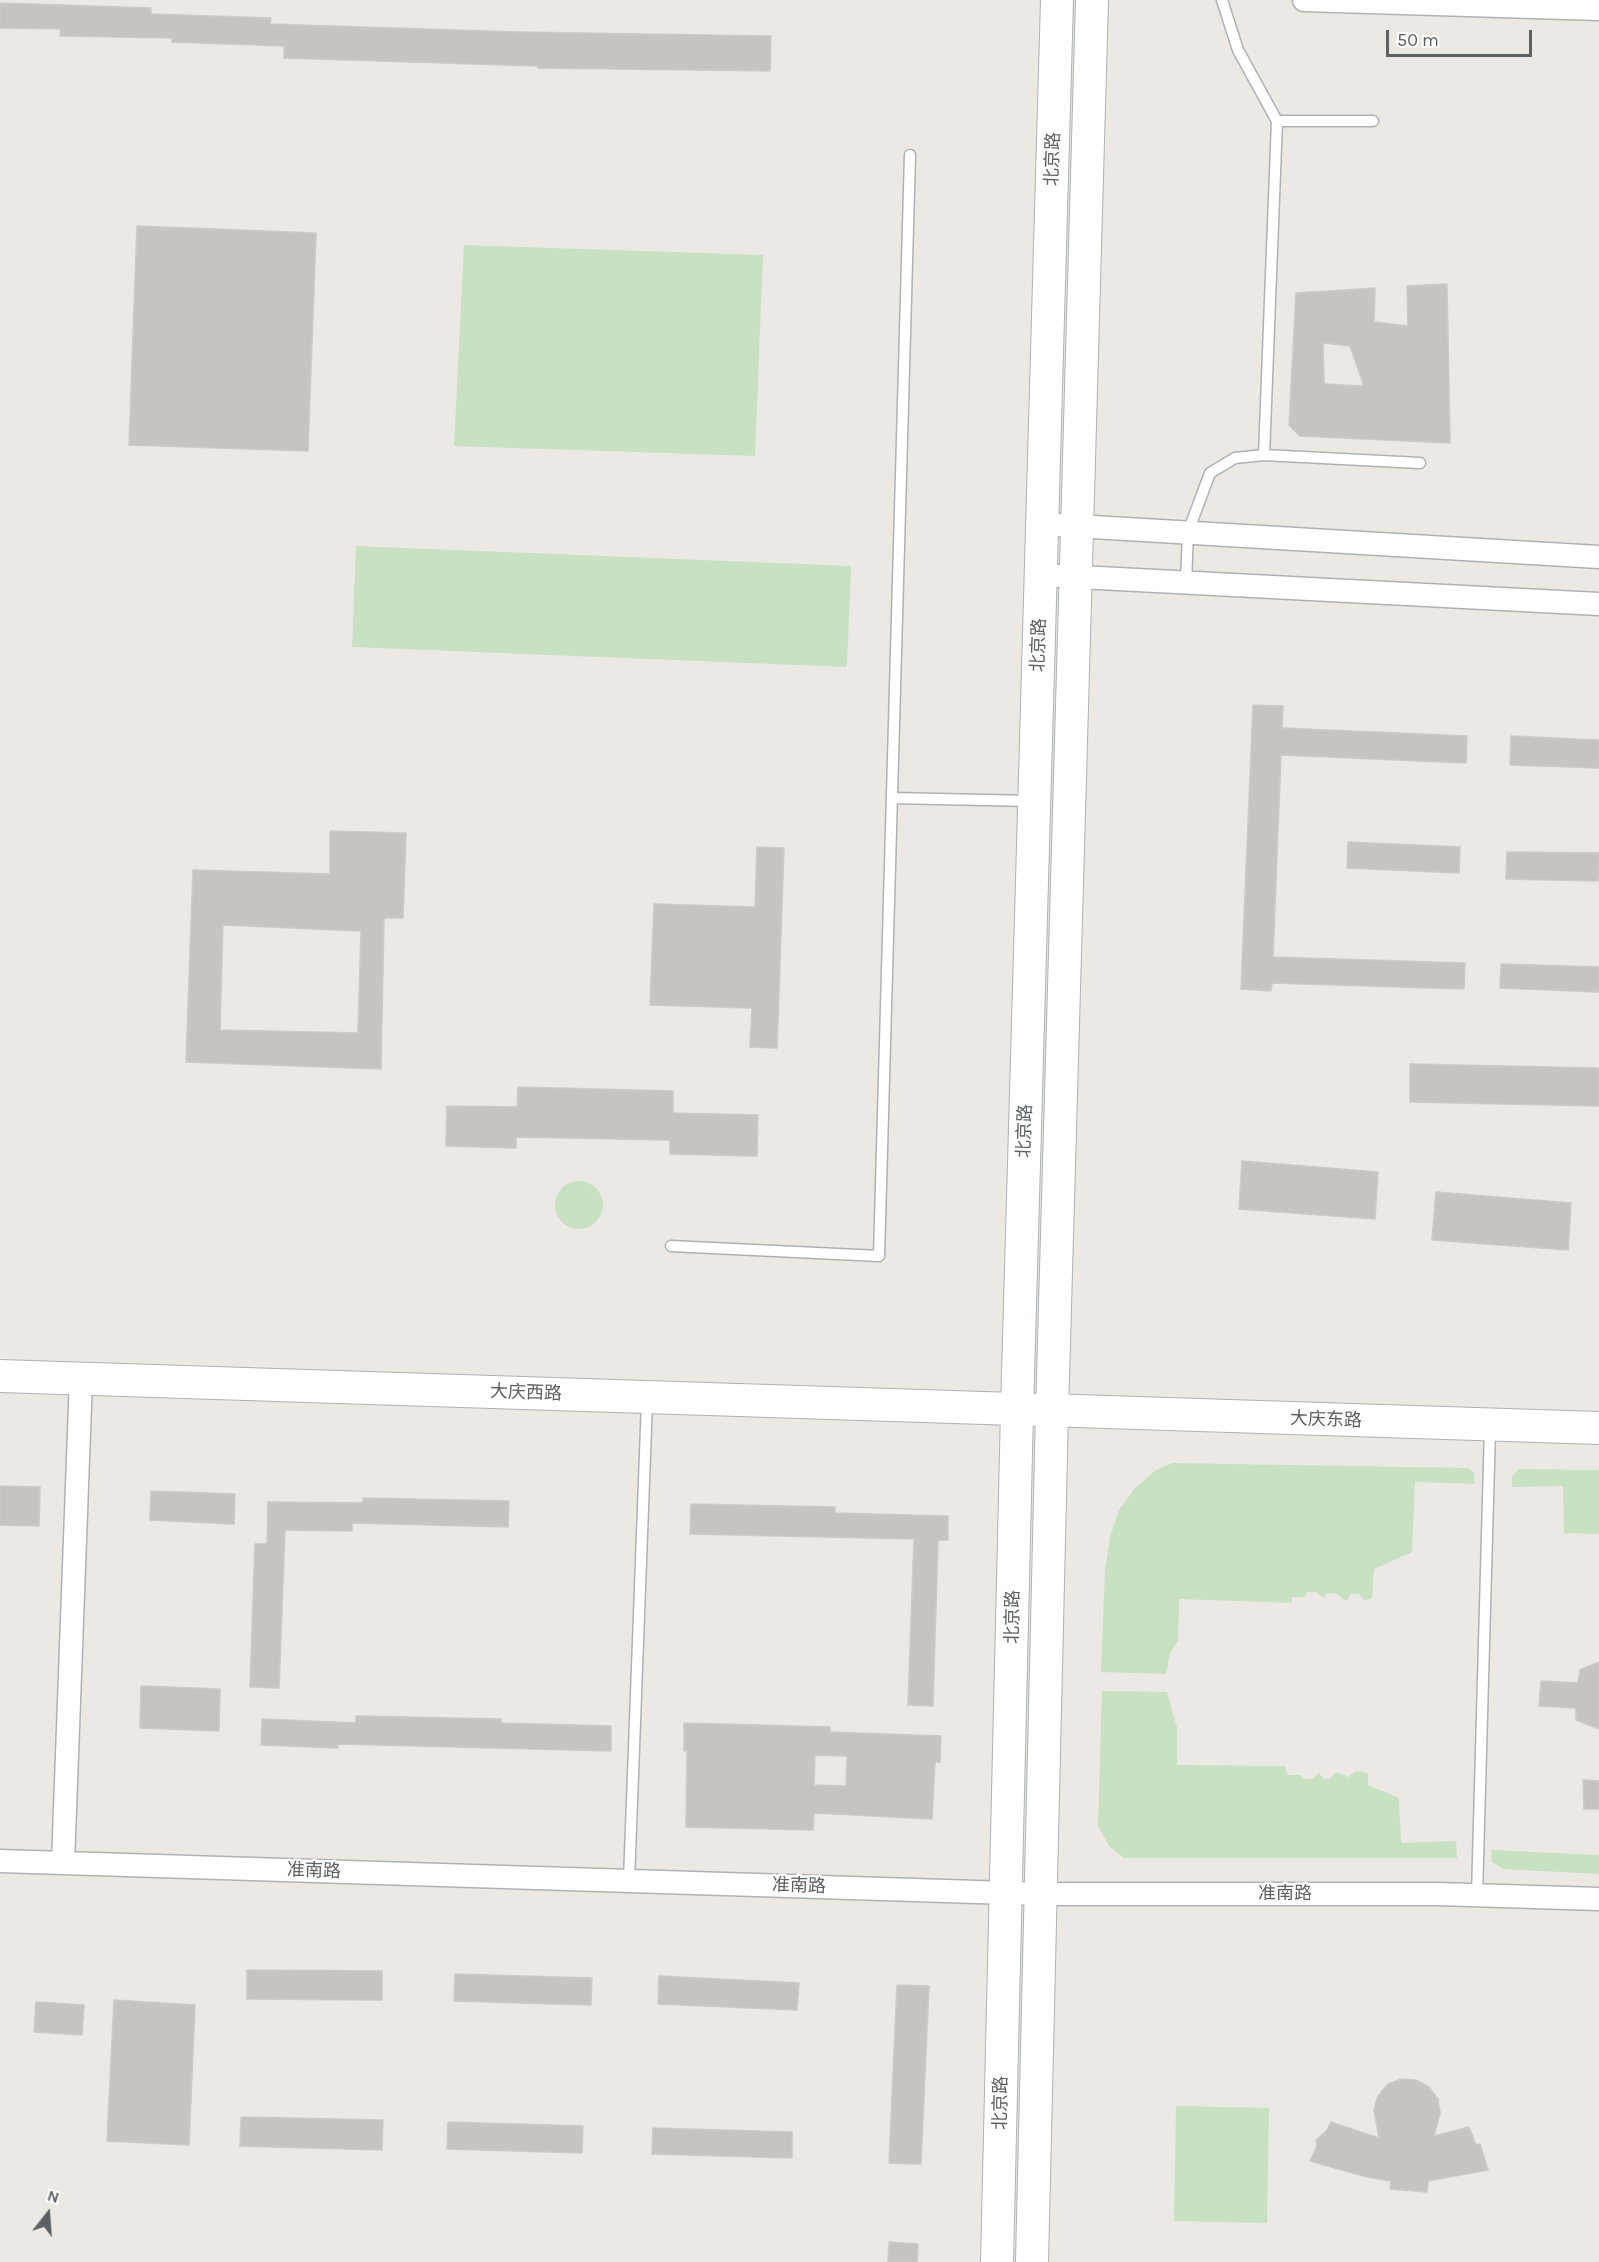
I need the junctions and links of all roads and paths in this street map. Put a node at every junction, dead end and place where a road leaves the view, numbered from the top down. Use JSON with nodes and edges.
{"nodes":[{"id":1,"x":1057,"y":0,"type":"edge"},
{"id":2,"x":1092,"y":0,"type":"edge"},
{"id":3,"x":1222,"y":0,"type":"edge"},
{"id":4,"x":1304,"y":0,"type":"edge"},
{"id":5,"x":1599,"y":9,"type":"edge"},
{"id":6,"x":1373,"y":121,"type":"dead end"},
{"id":7,"x":1276,"y":122,"type":"junction"},
{"id":8,"x":910,"y":155,"type":"dead end"},
{"id":9,"x":1264,"y":455,"type":"junction"},
{"id":10,"x":1420,"y":463,"type":"dead end"},
{"id":11,"x":1042,"y":524,"type":"junction"},
{"id":12,"x":1077,"y":526,"type":"junction"},
{"id":13,"x":1188,"y":532,"type":"junction"},
{"id":14,"x":1599,"y":557,"type":"edge"},
{"id":15,"x":1041,"y":575,"type":"junction"},
{"id":16,"x":1076,"y":576,"type":"junction"},
{"id":17,"x":1186,"y":582,"type":"junction"},
{"id":18,"x":1599,"y":604,"type":"edge"},
{"id":19,"x":892,"y":798,"type":"junction"},
{"id":20,"x":1034,"y":802,"type":"junction"},
{"id":21,"x":671,"y":1246,"type":"dead end"},
{"id":22,"x":0,"y":1376,"type":"edge"},
{"id":23,"x":81,"y":1378,"type":"junction"},
{"id":24,"x":647,"y":1397,"type":"junction"},
{"id":25,"x":1017,"y":1410,"type":"junction"},
{"id":26,"x":1052,"y":1412,"type":"junction"},
{"id":27,"x":1490,"y":1425,"type":"junction"},
{"id":28,"x":1599,"y":1428,"type":"edge"},
{"id":29,"x":0,"y":1861,"type":"edge"},
{"id":30,"x":63,"y":1863,"type":"junction"},
{"id":31,"x":629,"y":1881,"type":"junction"},
{"id":32,"x":1006,"y":1893,"type":"junction"},
{"id":33,"x":1040,"y":1894,"type":"junction"},
{"id":34,"x":1477,"y":1895,"type":"junction"},
{"id":35,"x":1599,"y":1899,"type":"edge"},
{"id":36,"x":997,"y":2262,"type":"edge"},
{"id":37,"x":1032,"y":2262,"type":"edge"}],
"edges":[{"from":1,"to":11,"type":"main road","name":"北京路"},
{"from":2,"to":12,"type":"main road","name":"北京路"},
{"from":3,"to":7,"type":"lane"},
{"from":4,"to":5,"type":"street"},
{"from":6,"to":7,"type":"lane"},
{"from":7,"to":9,"type":"lane"},
{"from":8,"to":19,"type":"lane"},
{"from":9,"to":10,"type":"lane"},
{"from":9,"to":13,"type":"lane"},
{"from":11,"to":12,"type":"street"},
{"from":11,"to":15,"type":"main road","name":"北京路"},
{"from":12,"to":13,"type":"street"},
{"from":12,"to":16,"type":"main road","name":"北京路"},
{"from":13,"to":14,"type":"street"},
{"from":13,"to":17,"type":"lane"},
{"from":15,"to":16,"type":"street"},
{"from":15,"to":20,"type":"main road","name":"北京路"},
{"from":16,"to":17,"type":"street"},
{"from":16,"to":26,"type":"main road","name":"北京路"},
{"from":17,"to":18,"type":"street"},
{"from":19,"to":20,"type":"lane"},
{"from":19,"to":21,"type":"lane"},
{"from":20,"to":25,"type":"main road","name":"北京路"},
{"from":22,"to":23,"type":"main road","name":"大庆西路"},
{"from":23,"to":24,"type":"main road","name":"大庆西路"},
{"from":23,"to":30,"type":"street"},
{"from":24,"to":25,"type":"main road","name":"大庆西路"},
{"from":24,"to":31,"type":"lane"},
{"from":25,"to":26,"type":"main road","name":"大庆西路"},
{"from":25,"to":32,"type":"main road","name":"北京路"},
{"from":26,"to":27,"type":"main road","name":"大庆东路"},
{"from":26,"to":33,"type":"main road","name":"北京路"},
{"from":27,"to":28,"type":"main road","name":"大庆东路"},
{"from":27,"to":34,"type":"lane"},
{"from":29,"to":30,"type":"street","name":"准南路"},
{"from":30,"to":31,"type":"street","name":"准南路"},
{"from":31,"to":32,"type":"street","name":"准南路"},
{"from":32,"to":33,"type":"street","name":"准南路"},
{"from":32,"to":36,"type":"main road","name":"北京路"},
{"from":33,"to":34,"type":"street","name":"准南路"},
{"from":33,"to":37,"type":"main road","name":"北京路"},
{"from":34,"to":35,"type":"street","name":"准南路"}]}
